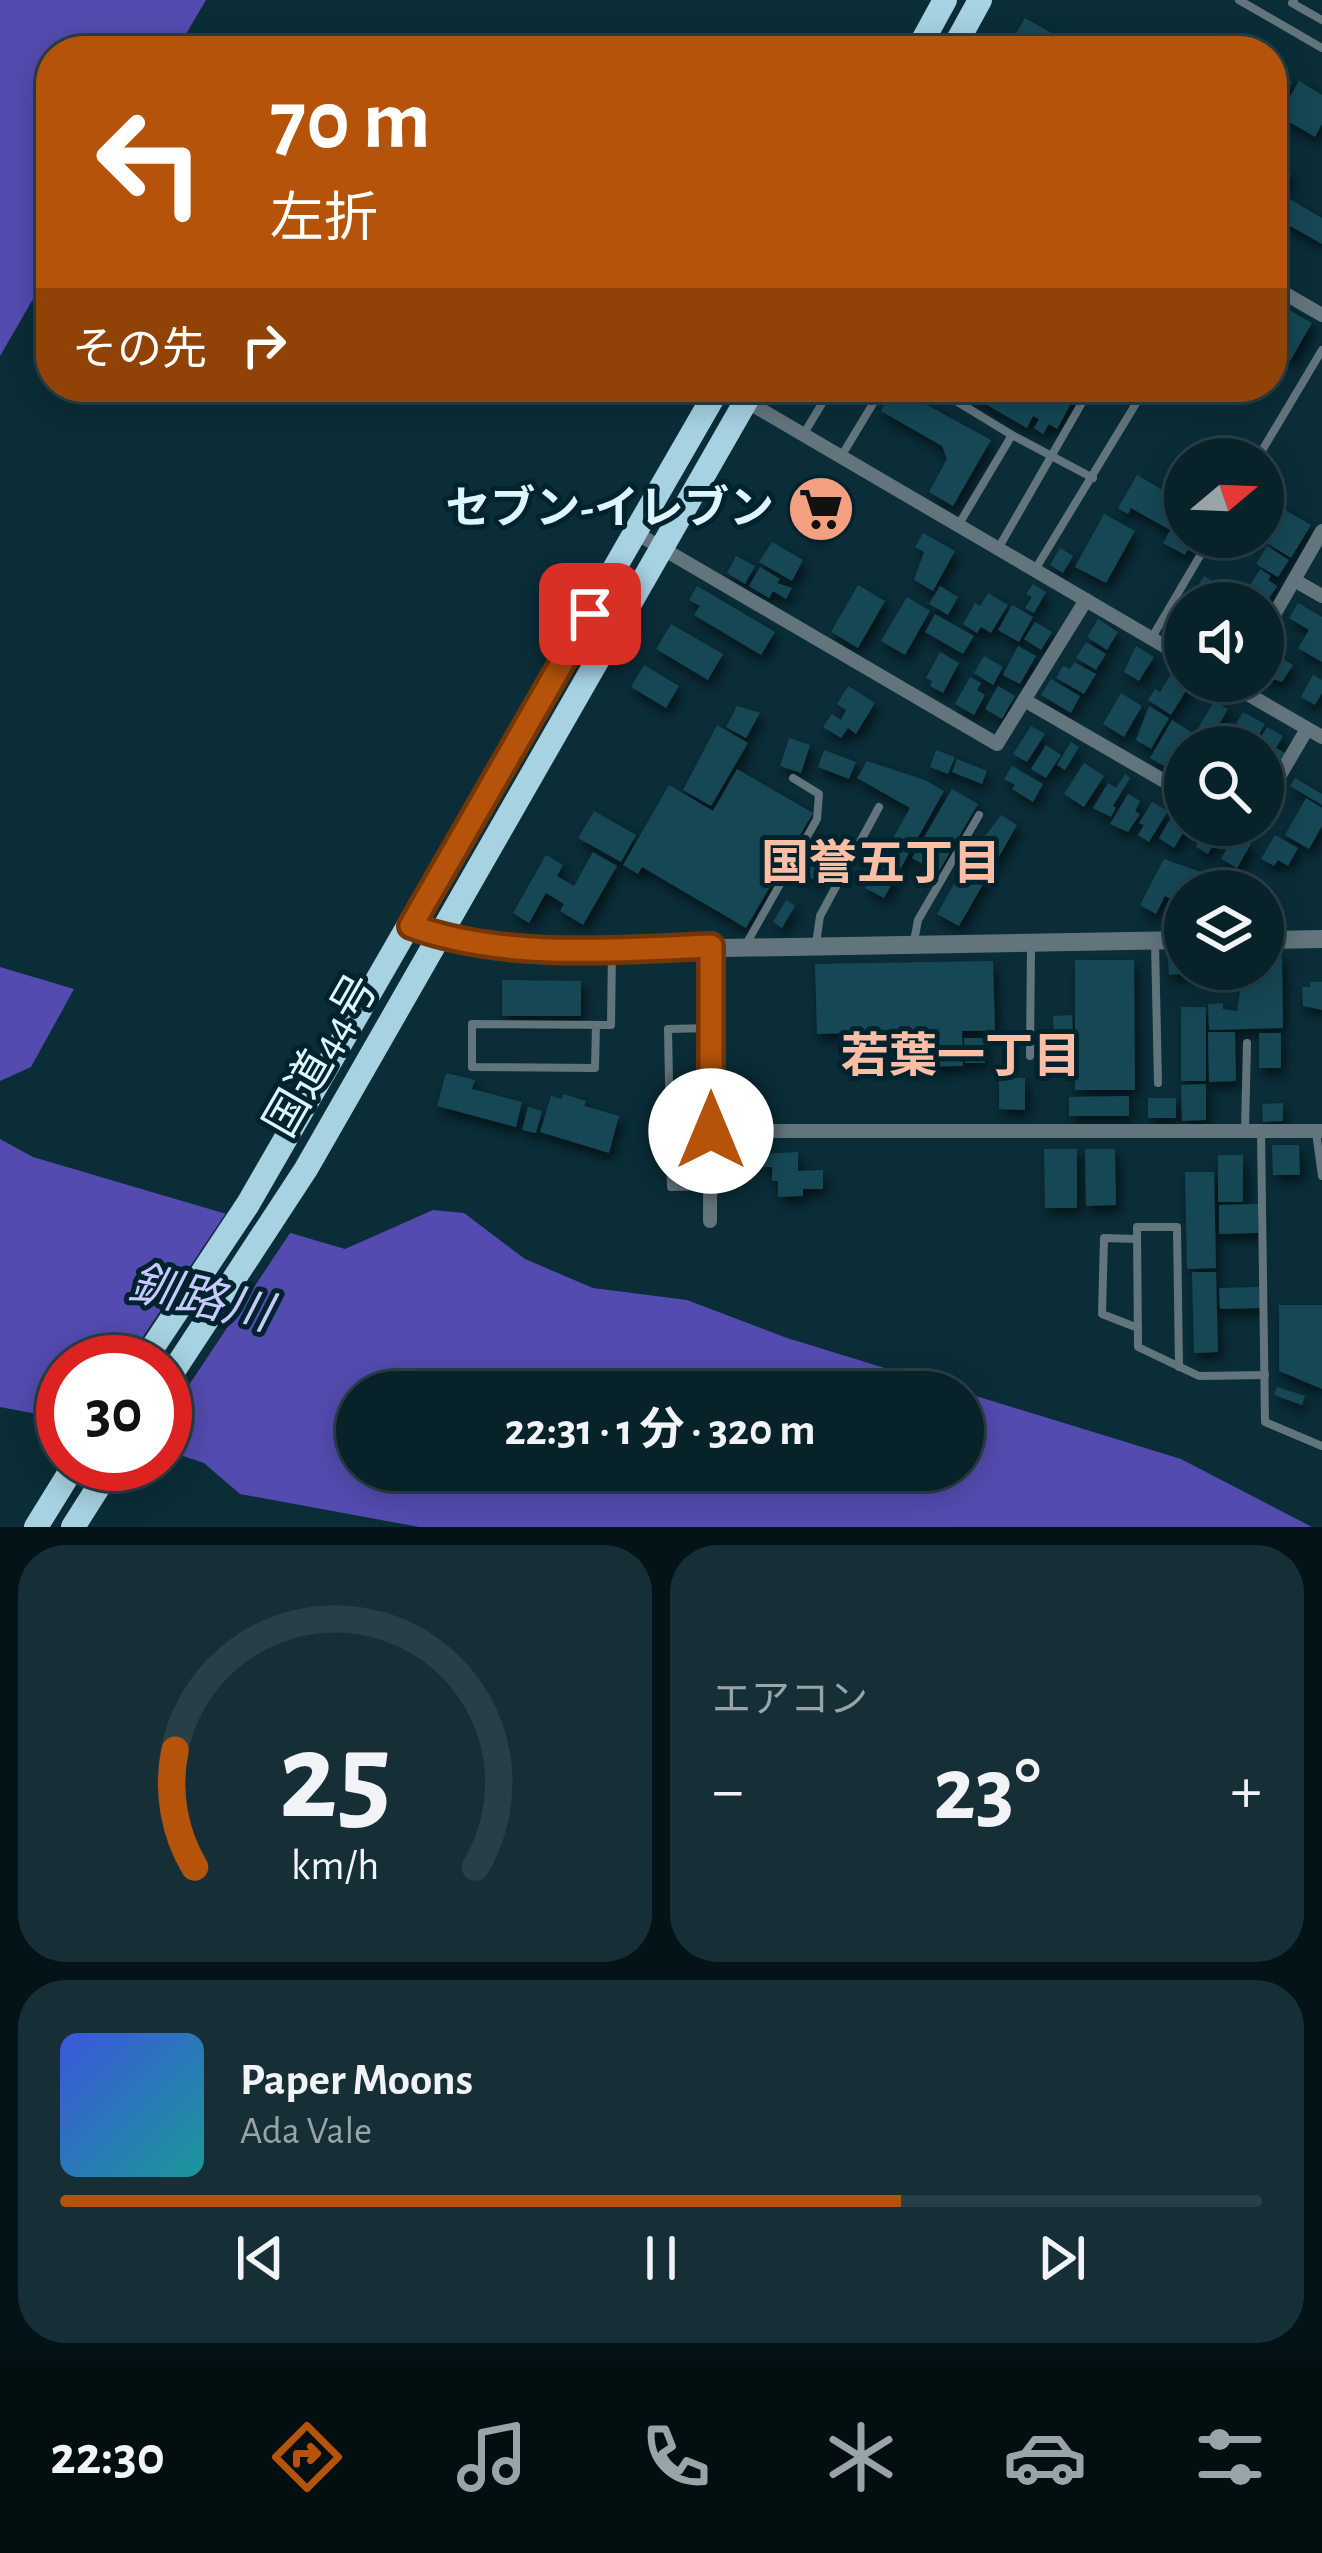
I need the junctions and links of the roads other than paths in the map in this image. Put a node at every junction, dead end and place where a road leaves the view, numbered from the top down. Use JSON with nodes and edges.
{"nodes":[{"id":1,"x":945,"y":0,"type":"edge"},
{"id":2,"x":980,"y":0,"type":"edge"},
{"id":3,"x":1239,"y":0,"type":"edge"},
{"id":4,"x":1294,"y":0,"type":"edge"},
{"id":5,"x":1322,"y":20,"type":"edge"},
{"id":6,"x":925,"y":36,"type":"edge"},
{"id":7,"x":960,"y":36,"type":"edge"},
{"id":8,"x":1322,"y":48,"type":"edge"},
{"id":9,"x":1287,"y":295,"type":"edge"},
{"id":10,"x":1322,"y":315,"type":"edge"},
{"id":11,"x":1322,"y":350,"type":"edge"},
{"id":12,"x":711,"y":402,"type":"edge"},
{"id":13,"x":745,"y":402,"type":"edge"},
{"id":14,"x":760,"y":402,"type":"edge"},
{"id":15,"x":823,"y":402,"type":"edge"},
{"id":16,"x":874,"y":402,"type":"edge"},
{"id":17,"x":960,"y":402,"type":"edge"},
{"id":18,"x":1083,"y":402,"type":"edge"},
{"id":19,"x":1137,"y":402,"type":"edge"},
{"id":20,"x":803,"y":435,"type":"junction"},
{"id":21,"x":1012,"y":435,"type":"junction"},
{"id":22,"x":1270,"y":438,"type":"edge"},
{"id":23,"x":1052,"y":456,"type":"junction"},
{"id":24,"x":841,"y":457,"type":"junction"},
{"id":25,"x":1093,"y":478,"type":"junction"},
{"id":26,"x":958,"y":526,"type":"junction"},
{"id":27,"x":1322,"y":531,"type":"edge"},
{"id":28,"x":636,"y":533,"type":"junction"},
{"id":29,"x":662,"y":548,"type":"junction"},
{"id":30,"x":999,"y":549,"type":"junction"},
{"id":31,"x":1199,"y":558,"type":"edge"},
{"id":32,"x":1035,"y":569,"type":"junction"},
{"id":33,"x":1294,"y":580,"type":"junction"},
{"id":34,"x":1322,"y":596,"type":"edge"},
{"id":35,"x":1284,"y":597,"type":"edge"},
{"id":36,"x":1087,"y":600,"type":"junction"},
{"id":37,"x":1151,"y":639,"type":"junction"},
{"id":38,"x":1164,"y":646,"type":"edge"},
{"id":39,"x":1026,"y":700,"type":"junction"},
{"id":40,"x":1264,"y":702,"type":"edge"},
{"id":41,"x":1307,"y":729,"type":"junction"},
{"id":42,"x":1322,"y":737,"type":"edge"},
{"id":43,"x":1284,"y":768,"type":"edge"},
{"id":44,"x":793,"y":778,"type":"dead end"},
{"id":45,"x":1164,"y":781,"type":"edge"},
{"id":46,"x":879,"y":807,"type":"dead end"},
{"id":47,"x":979,"y":815,"type":"dead end"},
{"id":48,"x":411,"y":926,"type":"junction"},
{"id":49,"x":439,"y":937,"type":"junction"},
{"id":50,"x":1322,"y":939,"type":"edge"},
{"id":51,"x":1284,"y":940,"type":"edge"},
{"id":52,"x":1155,"y":941,"type":"junction"},
{"id":53,"x":1164,"y":941,"type":"edge"},
{"id":54,"x":1031,"y":942,"type":"junction"},
{"id":55,"x":914,"y":943,"type":"junction"},
{"id":56,"x":816,"y":944,"type":"junction"},
{"id":57,"x":711,"y":946,"type":"junction"},
{"id":58,"x":745,"y":946,"type":"junction"},
{"id":59,"x":612,"y":950,"type":"junction"},
{"id":60,"x":596,"y":1025,"type":"junction"},
{"id":61,"x":711,"y":1028,"type":"junction"},
{"id":62,"x":1247,"y":1043,"type":"dead end"},
{"id":63,"x":1030,"y":1056,"type":"dead end"},
{"id":64,"x":1158,"y":1083,"type":"dead end"},
{"id":65,"x":711,"y":1131,"type":"junction"},
{"id":66,"x":1319,"y":1131,"type":"edge"},
{"id":67,"x":1253,"y":1132,"type":"junction"},
{"id":68,"x":1322,"y":1176,"type":"edge"},
{"id":69,"x":710,"y":1186,"type":"junction"},
{"id":70,"x":710,"y":1221,"type":"dead end"},
{"id":71,"x":1137,"y":1239,"type":"junction"},
{"id":72,"x":1138,"y":1328,"type":"junction"},
{"id":73,"x":161,"y":1335,"type":"edge"},
{"id":74,"x":192,"y":1343,"type":"edge"},
{"id":75,"x":1179,"y":1367,"type":"junction"},
{"id":76,"x":1265,"y":1375,"type":"junction"},
{"id":77,"x":1322,"y":1446,"type":"edge"},
{"id":78,"x":58,"y":1491,"type":"edge"},
{"id":79,"x":96,"y":1491,"type":"edge"},
{"id":80,"x":36,"y":1527,"type":"edge"},
{"id":81,"x":73,"y":1527,"type":"edge"}],
"edges":[{"from":1,"to":6,"type":"highway"},
{"from":2,"to":7,"type":"highway"},
{"from":3,"to":8,"type":"lane"},
{"from":4,"to":5,"type":"lane"},
{"from":9,"to":10,"type":"street"},
{"from":11,"to":22,"type":"lane"},
{"from":12,"to":28,"type":"highway","name":"国道44号"},
{"from":13,"to":29,"type":"highway","name":"国道44号"},
{"from":14,"to":20,"type":"street"},
{"from":15,"to":20,"type":"lane"},
{"from":16,"to":24,"type":"lane"},
{"from":17,"to":21,"type":"lane"},
{"from":18,"to":23,"type":"lane"},
{"from":19,"to":25,"type":"lane"},
{"from":20,"to":24,"type":"street"},
{"from":21,"to":23,"type":"lane"},
{"from":21,"to":26,"type":"lane"},
{"from":23,"to":25,"type":"lane"},
{"from":23,"to":30,"type":"lane"},
{"from":24,"to":26,"type":"street"},
{"from":25,"to":32,"type":"lane"},
{"from":26,"to":30,"type":"street"},
{"from":27,"to":33,"type":"street"},
{"from":28,"to":29,"type":"street"},
{"from":28,"to":48,"type":"highway","name":"国道44号"},
{"from":29,"to":39,"type":"street"},
{"from":29,"to":49,"type":"highway","name":"国道44号"},
{"from":30,"to":32,"type":"street"},
{"from":31,"to":37,"type":"lane"},
{"from":32,"to":36,"type":"street"},
{"from":33,"to":34,"type":"street"},
{"from":33,"to":35,"type":"street"},
{"from":36,"to":37,"type":"street"},
{"from":36,"to":39,"type":"street"},
{"from":37,"to":38,"type":"street"},
{"from":39,"to":45,"type":"street"},
{"from":40,"to":41,"type":"street"},
{"from":41,"to":42,"type":"street"},
{"from":41,"to":43,"type":"street"},
{"from":44,"to":58,"type":"lane"},
{"from":46,"to":56,"type":"lane"},
{"from":47,"to":55,"type":"lane"},
{"from":48,"to":49,"type":"street"},
{"from":48,"to":73,"type":"highway","name":"国道44号"},
{"from":49,"to":59,"type":"street"},
{"from":49,"to":74,"type":"highway","name":"国道44号"},
{"from":50,"to":51,"type":"street"},
{"from":52,"to":53,"type":"street"},
{"from":52,"to":54,"type":"street"},
{"from":52,"to":64,"type":"lane"},
{"from":54,"to":55,"type":"street"},
{"from":54,"to":63,"type":"lane"},
{"from":55,"to":56,"type":"street"},
{"from":56,"to":58,"type":"street"},
{"from":57,"to":58,"type":"street"},
{"from":57,"to":59,"type":"street"},
{"from":57,"to":61,"type":"street"},
{"from":59,"to":60,"type":"lane"},
{"from":60,"to":60,"type":"lane"},
{"from":61,"to":65,"type":"street"},
{"from":61,"to":69,"type":"lane"},
{"from":62,"to":67,"type":"lane"},
{"from":65,"to":67,"type":"street"},
{"from":65,"to":69,"type":"street"},
{"from":66,"to":67,"type":"street"},
{"from":66,"to":68,"type":"lane"},
{"from":67,"to":76,"type":"lane"},
{"from":69,"to":70,"type":"street"},
{"from":71,"to":72,"type":"lane"},
{"from":71,"to":72,"type":"lane"},
{"from":71,"to":75,"type":"lane"},
{"from":72,"to":75,"type":"lane"},
{"from":75,"to":76,"type":"lane"},
{"from":76,"to":77,"type":"lane"},
{"from":78,"to":80,"type":"highway"},
{"from":79,"to":81,"type":"highway"}]}
